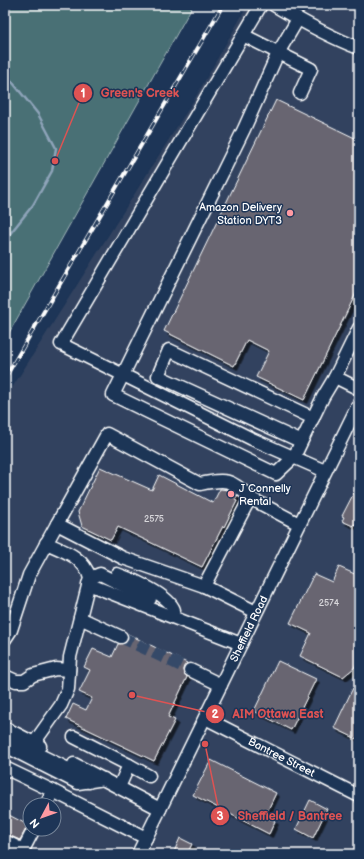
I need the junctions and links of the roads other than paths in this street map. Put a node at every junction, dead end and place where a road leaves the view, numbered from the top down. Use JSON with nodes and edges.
{"nodes":[{"id":1,"x":261,"y":5,"type":"edge"},
{"id":2,"x":274,"y":5,"type":"edge"},
{"id":3,"x":298,"y":19,"type":"junction"},
{"id":4,"x":243,"y":35,"type":"junction"},
{"id":5,"x":359,"y":48,"type":"edge"},
{"id":6,"x":278,"y":53,"type":"junction"},
{"id":7,"x":300,"y":92,"type":"dead end"},
{"id":8,"x":359,"y":328,"type":"edge"},
{"id":9,"x":122,"y":375,"type":"junction"},
{"id":10,"x":335,"y":377,"type":"junction"},
{"id":11,"x":359,"y":389,"type":"edge"},
{"id":12,"x":359,"y":403,"type":"edge"},
{"id":13,"x":313,"y":418,"type":"junction"},
{"id":14,"x":300,"y":442,"type":"junction"},
{"id":15,"x":294,"y":458,"type":"junction"},
{"id":16,"x":325,"y":471,"type":"junction"},
{"id":17,"x":250,"y":498,"type":"junction"},
{"id":18,"x":57,"y":524,"type":"junction"},
{"id":19,"x":299,"y":524,"type":"junction"},
{"id":20,"x":46,"y":543,"type":"junction"},
{"id":21,"x":93,"y":579,"type":"junction"},
{"id":22,"x":204,"y":586,"type":"junction"},
{"id":23,"x":256,"y":612,"type":"junction"},
{"id":24,"x":80,"y":618,"type":"junction"},
{"id":25,"x":187,"y":624,"type":"junction"},
{"id":26,"x":121,"y":637,"type":"tunnel mouth"},
{"id":27,"x":5,"y":639,"type":"edge"},
{"id":28,"x":240,"y":644,"type":"junction"},
{"id":29,"x":69,"y":670,"type":"junction"},
{"id":30,"x":190,"y":670,"type":"tunnel mouth"},
{"id":31,"x":5,"y":676,"type":"edge"},
{"id":32,"x":221,"y":685,"type":"junction"},
{"id":33,"x":205,"y":718,"type":"junction"},
{"id":34,"x":5,"y":728,"type":"edge"},
{"id":35,"x":74,"y":737,"type":"dead end"},
{"id":36,"x":6,"y":741,"type":"edge"},
{"id":37,"x":34,"y":743,"type":"junction"},
{"id":38,"x":128,"y":765,"type":"junction"},
{"id":39,"x":5,"y":768,"type":"edge"},
{"id":40,"x":150,"y":776,"type":"dead end"},
{"id":41,"x":104,"y":779,"type":"junction"},
{"id":42,"x":119,"y":787,"type":"junction"},
{"id":43,"x":53,"y":791,"type":"junction"},
{"id":44,"x":359,"y":796,"type":"edge"},
{"id":45,"x":50,"y":797,"type":"edge"},
{"id":46,"x":160,"y":809,"type":"junction"},
{"id":47,"x":30,"y":837,"type":"edge"},
{"id":48,"x":146,"y":838,"type":"junction"},
{"id":49,"x":5,"y":841,"type":"edge"},
{"id":50,"x":138,"y":854,"type":"edge"}],
"edges":[{"from":1,"to":4,"type":"street"},
{"from":2,"to":3,"type":"street"},
{"from":3,"to":5,"type":"street"},
{"from":3,"to":6,"type":"street"},
{"from":4,"to":6,"type":"street"},
{"from":4,"to":9,"type":"street"},
{"from":6,"to":7,"type":"street"},
{"from":6,"to":9,"type":"street"},
{"from":8,"to":10,"type":"street"},
{"from":9,"to":15,"type":"street"},
{"from":9,"to":15,"type":"street"},
{"from":10,"to":11,"type":"street"},
{"from":10,"to":13,"type":"street"},
{"from":12,"to":16,"type":"street","name":"Sheffield Road"},
{"from":13,"to":14,"type":"street"},
{"from":13,"to":14,"type":"street"},
{"from":14,"to":15,"type":"street"},
{"from":15,"to":16,"type":"street"},
{"from":16,"to":19,"type":"street","name":"Sheffield Road"},
{"from":17,"to":18,"type":"street"},
{"from":17,"to":19,"type":"street"},
{"from":17,"to":22,"type":"street"},
{"from":18,"to":20,"type":"street"},
{"from":18,"to":22,"type":"street"},
{"from":19,"to":23,"type":"street","name":"Sheffield Road"},
{"from":20,"to":21,"type":"street"},
{"from":20,"to":27,"type":"street"},
{"from":21,"to":24,"type":"street"},
{"from":21,"to":25,"type":"street"},
{"from":21,"to":25,"type":"street"},
{"from":22,"to":23,"type":"street"},
{"from":23,"to":28,"type":"street","name":"Sheffield Road"},
{"from":24,"to":26,"type":"street"},
{"from":24,"to":29,"type":"street"},
{"from":25,"to":28,"type":"street"},
{"from":28,"to":32,"type":"street","name":"Sheffield Road"},
{"from":29,"to":31,"type":"street"},
{"from":29,"to":37,"type":"street"},
{"from":30,"to":32,"type":"street"},
{"from":32,"to":33,"type":"street","name":"Sheffield Road"},
{"from":33,"to":44,"type":"street","name":"Bantree Street"},
{"from":33,"to":46,"type":"street","name":"Sheffield Road"},
{"from":34,"to":37,"type":"street"},
{"from":35,"to":38,"type":"street"},
{"from":36,"to":41,"type":"street"},
{"from":37,"to":41,"type":"street"},
{"from":38,"to":40,"type":"street"},
{"from":38,"to":42,"type":"street"},
{"from":39,"to":43,"type":"street"},
{"from":41,"to":42,"type":"street"},
{"from":42,"to":46,"type":"street"},
{"from":43,"to":45,"type":"street"},
{"from":43,"to":48,"type":"street"},
{"from":46,"to":48,"type":"street","name":"Sheffield Road"},
{"from":47,"to":49,"type":"street"},
{"from":48,"to":50,"type":"street","name":"Sheffield Road"}]}
